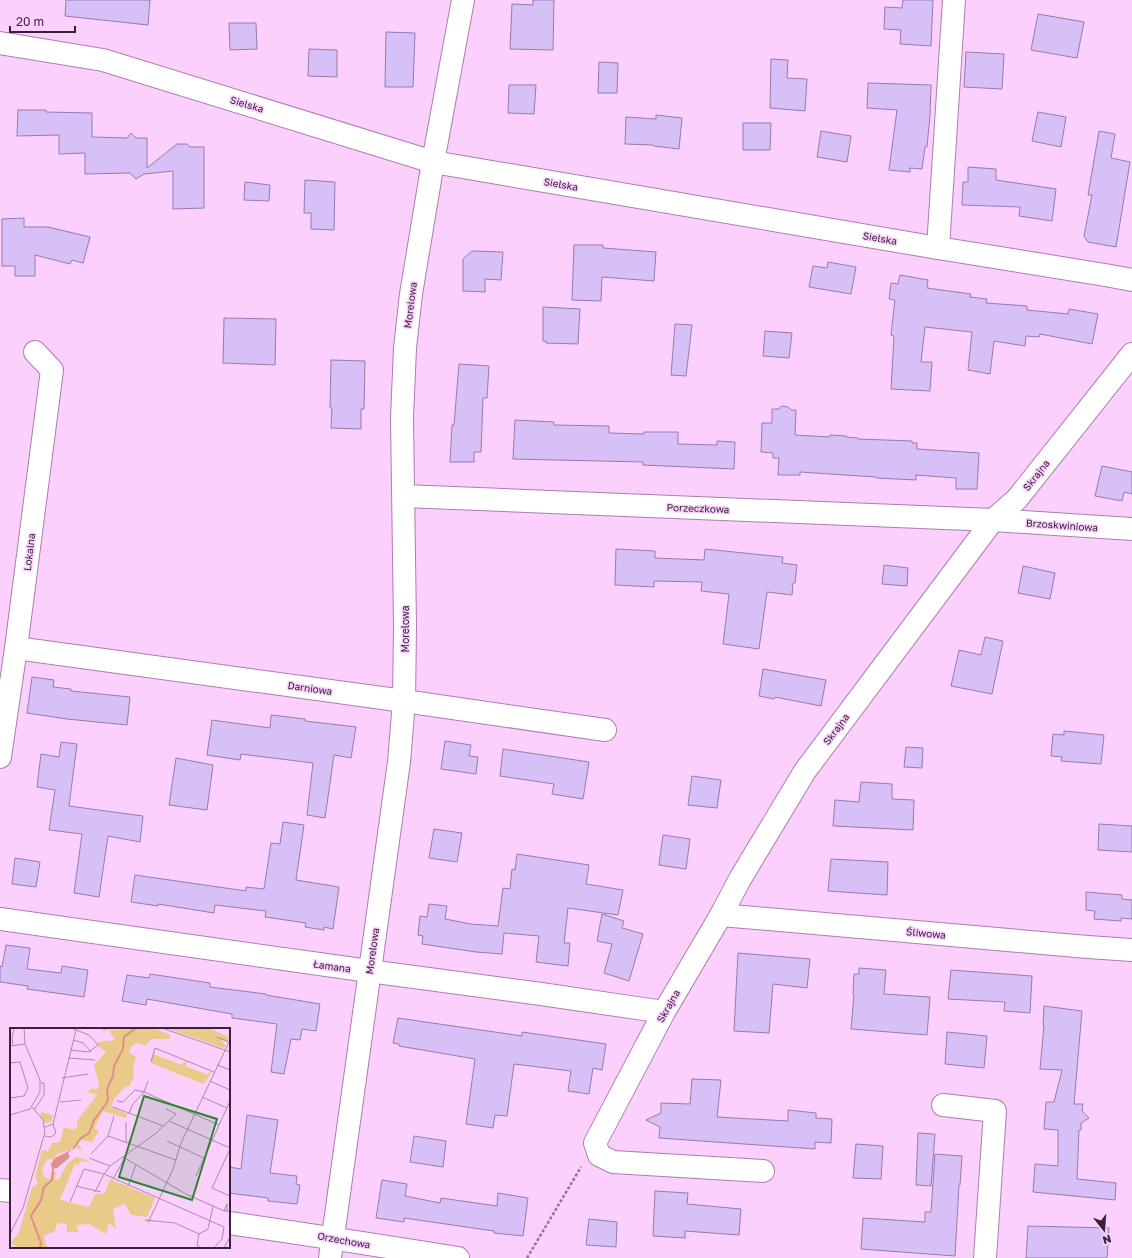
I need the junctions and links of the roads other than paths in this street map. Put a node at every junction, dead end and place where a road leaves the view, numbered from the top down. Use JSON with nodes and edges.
{"nodes":[{"id":1,"x":463,"y":0,"type":"edge"},
{"id":2,"x":954,"y":0,"type":"edge"},
{"id":3,"x":0,"y":44,"type":"edge"},
{"id":4,"x":434,"y":162,"type":"junction"},
{"id":5,"x":938,"y":248,"type":"junction"},
{"id":6,"x":1132,"y":280,"type":"edge"},
{"id":7,"x":35,"y":352,"type":"dead end"},
{"id":8,"x":1132,"y":354,"type":"edge"},
{"id":9,"x":404,"y":496,"type":"junction"},
{"id":10,"x":993,"y":520,"type":"junction"},
{"id":11,"x":1132,"y":530,"type":"edge"},
{"id":12,"x":16,"y":648,"type":"junction"},
{"id":13,"x":404,"y":701,"type":"junction"},
{"id":14,"x":605,"y":730,"type":"dead end"},
{"id":15,"x":0,"y":757,"type":"edge"},
{"id":16,"x":721,"y":915,"type":"junction"},
{"id":17,"x":0,"y":919,"type":"edge"},
{"id":18,"x":1132,"y":950,"type":"edge"},
{"id":19,"x":369,"y":971,"type":"junction"},
{"id":20,"x":664,"y":1012,"type":"junction"},
{"id":21,"x":943,"y":1105,"type":"dead end"},
{"id":22,"x":763,"y":1171,"type":"dead end"},
{"id":23,"x":0,"y":1190,"type":"edge"},
{"id":24,"x":10,"y":1191,"type":"edge"},
{"id":25,"x":230,"y":1223,"type":"edge"},
{"id":26,"x":332,"y":1248,"type":"edge"},
{"id":27,"x":458,"y":1258,"type":"edge"},
{"id":28,"x":985,"y":1258,"type":"edge"}],
"edges":[{"from":1,"to":4,"type":"street","name":"Morelowa"},
{"from":2,"to":5,"type":"street"},
{"from":3,"to":4,"type":"street","name":"Sielska"},
{"from":4,"to":5,"type":"street","name":"Sielska"},
{"from":4,"to":9,"type":"street","name":"Morelowa"},
{"from":5,"to":6,"type":"street","name":"Sielska"},
{"from":7,"to":12,"type":"street","name":"Lokalna"},
{"from":8,"to":10,"type":"street","name":"Skrajna"},
{"from":9,"to":10,"type":"street","name":"Porzeczkowa"},
{"from":9,"to":13,"type":"street","name":"Morelowa"},
{"from":10,"to":11,"type":"street","name":"Brzoskwiniowa"},
{"from":10,"to":16,"type":"street","name":"Skrajna"},
{"from":12,"to":13,"type":"street","name":"Darniowa"},
{"from":12,"to":15,"type":"street","name":"Lokalna"},
{"from":13,"to":14,"type":"street","name":"Darniowa"},
{"from":13,"to":19,"type":"street","name":"Morelowa"},
{"from":16,"to":18,"type":"street","name":"Śliwowa"},
{"from":16,"to":20,"type":"street","name":"Skrajna"},
{"from":17,"to":19,"type":"street","name":"Łamana"},
{"from":19,"to":20,"type":"street","name":"Łamana"},
{"from":19,"to":26,"type":"street","name":"Morelowa"},
{"from":20,"to":22,"type":"street","name":"Skrajna"},
{"from":21,"to":28,"type":"street"},
{"from":23,"to":24,"type":"street"},
{"from":25,"to":26,"type":"street","name":"Orzechowa"},
{"from":26,"to":27,"type":"street","name":"Orzechowa"}]}
